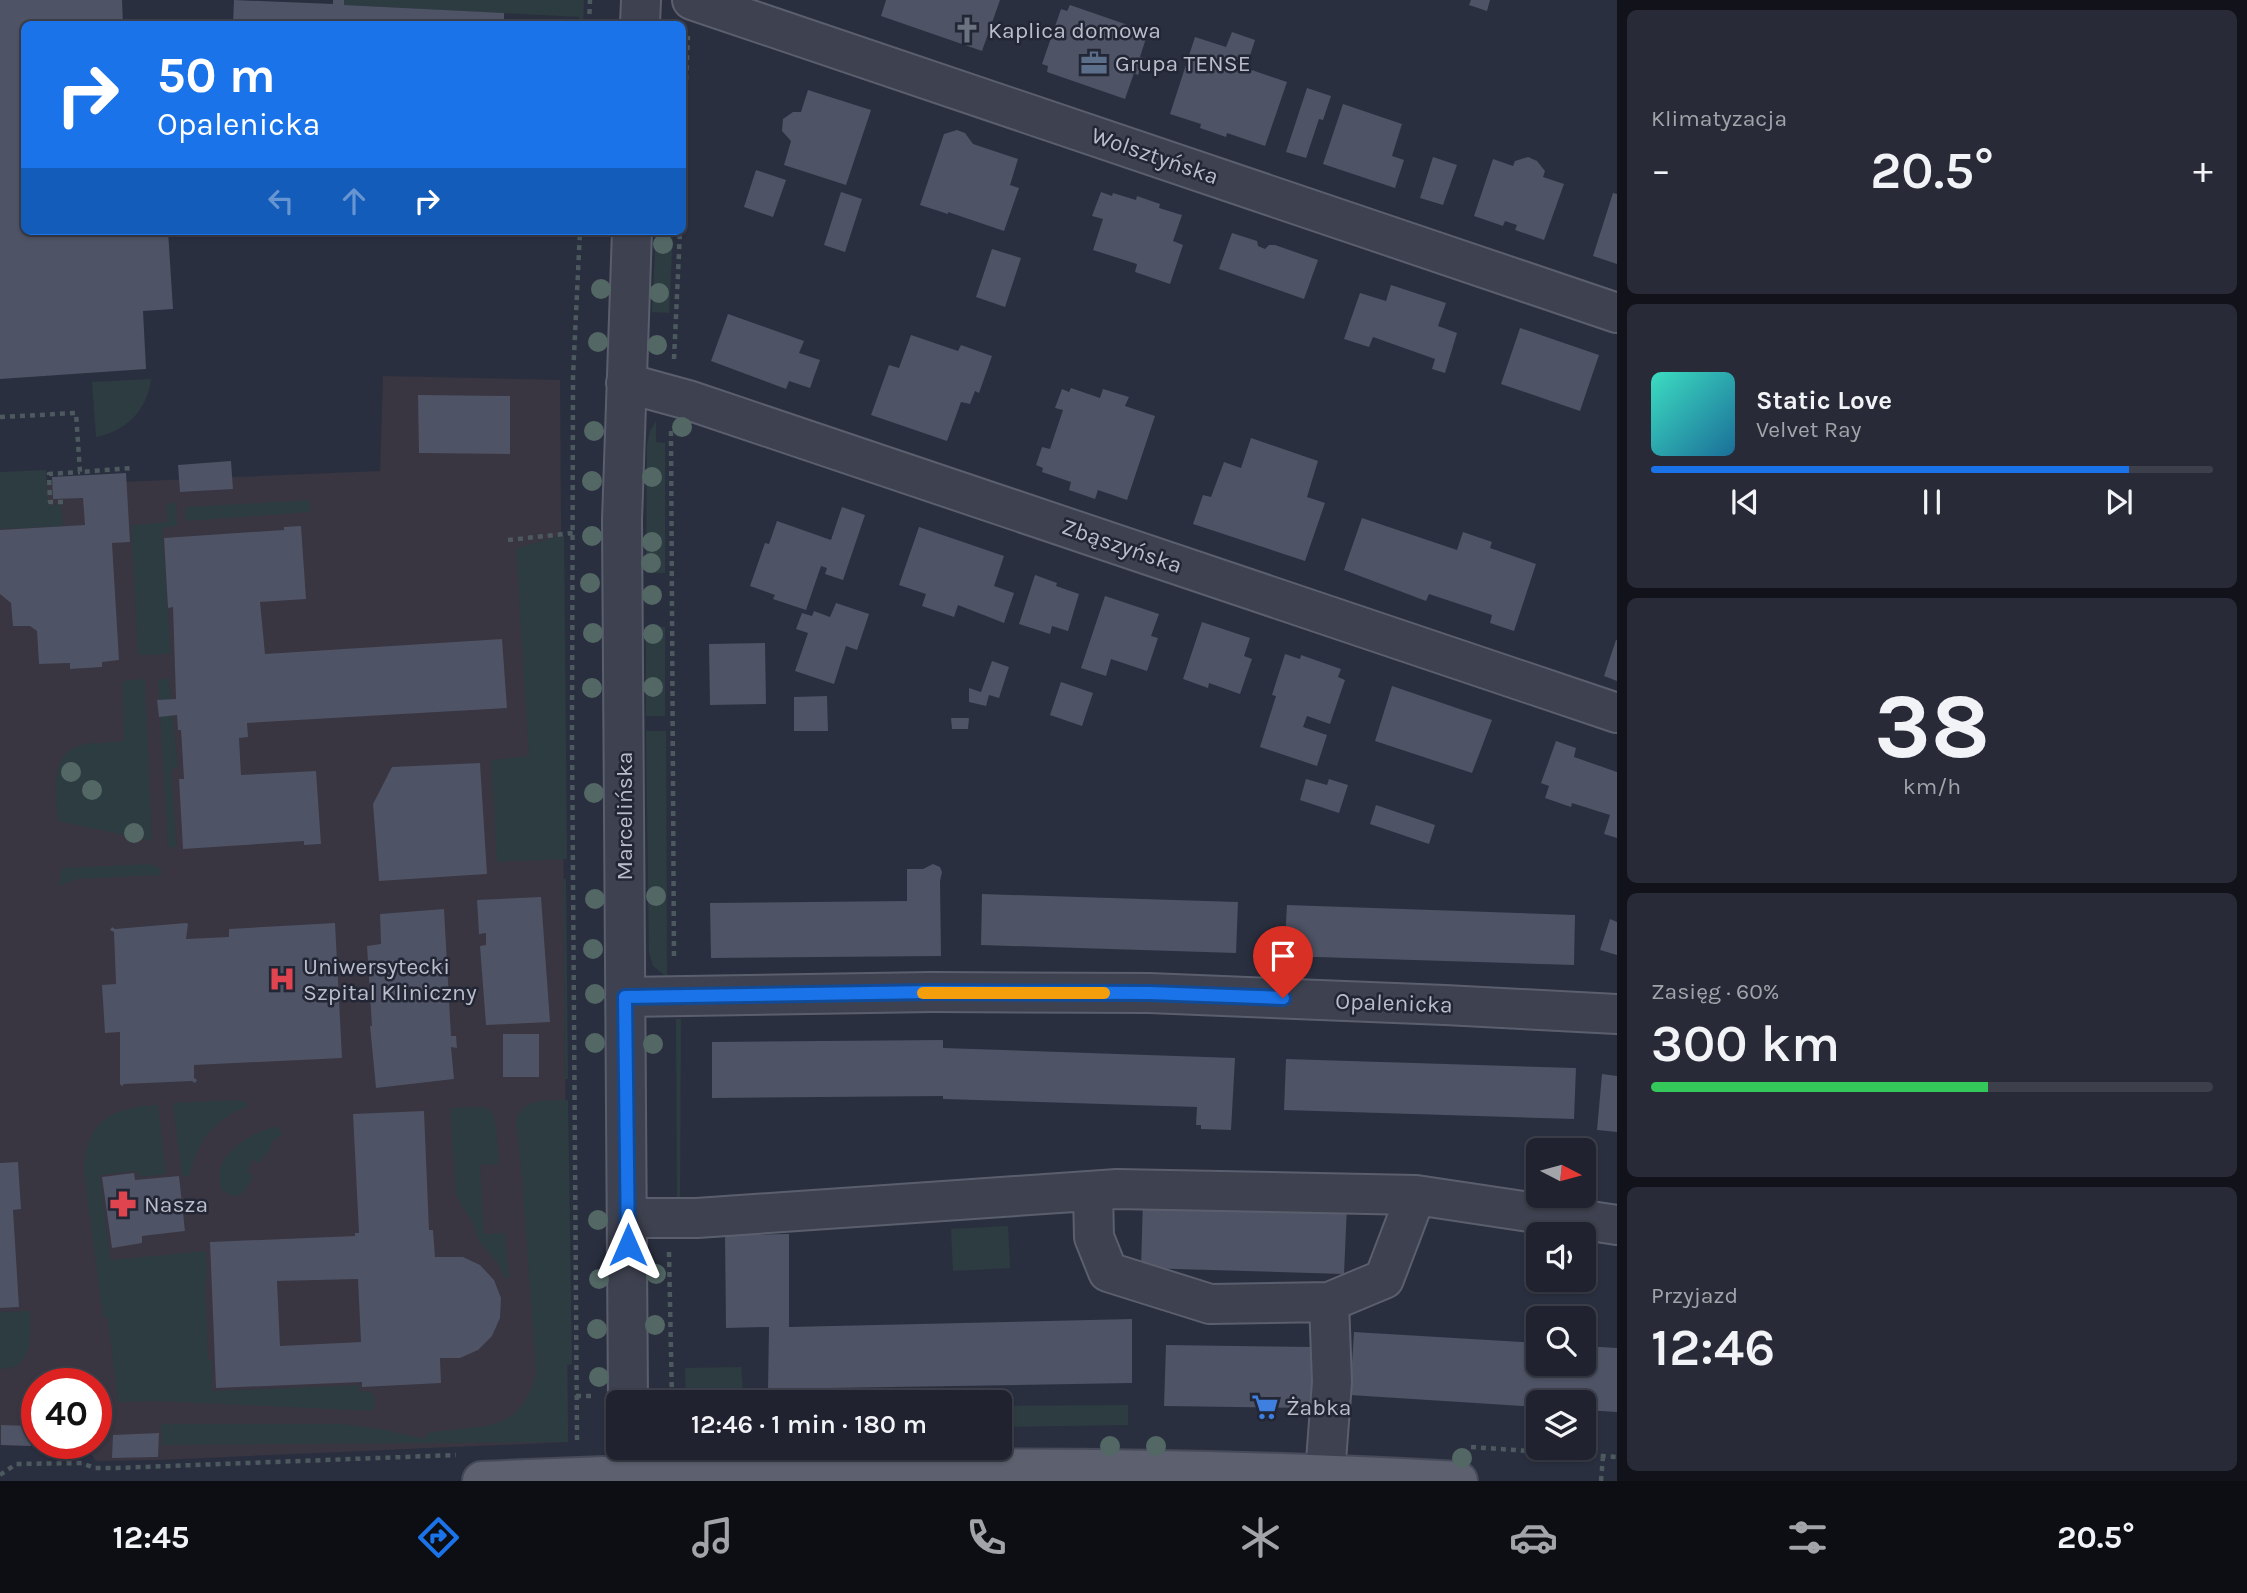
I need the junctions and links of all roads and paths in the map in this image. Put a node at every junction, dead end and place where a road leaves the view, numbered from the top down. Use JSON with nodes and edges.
{"nodes":[{"id":1,"x":590,"y":0,"type":"edge"},
{"id":2,"x":641,"y":0,"type":"edge"},
{"id":3,"x":690,"y":12,"type":"edge"},
{"id":4,"x":589,"y":21,"type":"edge"},
{"id":5,"x":640,"y":21,"type":"edge"},
{"id":6,"x":686,"y":91,"type":"edge"},
{"id":7,"x":580,"y":235,"type":"edge"},
{"id":8,"x":632,"y":235,"type":"edge"},
{"id":9,"x":680,"y":235,"type":"edge"},
{"id":10,"x":1617,"y":313,"type":"edge"},
{"id":11,"x":626,"y":383,"type":"junction"},
{"id":12,"x":672,"y":396,"type":"junction"},
{"id":13,"x":0,"y":418,"type":"edge"},
{"id":14,"x":132,"y":468,"type":"dead end"},
{"id":15,"x":80,"y":472,"type":"junction"},
{"id":16,"x":63,"y":502,"type":"dead end"},
{"id":17,"x":573,"y":533,"type":"junction"},
{"id":18,"x":508,"y":540,"type":"dead end"},
{"id":19,"x":1617,"y":713,"type":"edge"},
{"id":20,"x":625,"y":997,"type":"junction"},
{"id":21,"x":670,"y":997,"type":"junction"},
{"id":22,"x":1617,"y":1014,"type":"edge"},
{"id":23,"x":1093,"y":1192,"type":"junction"},
{"id":24,"x":1416,"y":1195,"type":"junction"},
{"id":25,"x":666,"y":1217,"type":"junction"},
{"id":26,"x":628,"y":1218,"type":"junction"},
{"id":27,"x":1617,"y":1225,"type":"edge"},
{"id":28,"x":1329,"y":1302,"type":"junction"},
{"id":29,"x":628,"y":1390,"type":"edge"},
{"id":30,"x":672,"y":1390,"type":"edge"},
{"id":31,"x":577,"y":1450,"type":"dead end"},
{"id":32,"x":1603,"y":1456,"type":"dead end"},
{"id":33,"x":472,"y":1468,"type":"edge"},
{"id":34,"x":629,"y":1468,"type":"edge"},
{"id":35,"x":1325,"y":1474,"type":"junction"},
{"id":36,"x":0,"y":1475,"type":"edge"},
{"id":37,"x":1458,"y":1481,"type":"edge"},
{"id":38,"x":1601,"y":1481,"type":"edge"}],
"edges":[{"from":1,"to":4,"type":"path"},
{"from":2,"to":5,"type":"street"},
{"from":3,"to":6,"type":"path"},
{"from":3,"to":10,"type":"street","name":"Wolsztyńska"},
{"from":7,"to":17,"type":"path"},
{"from":8,"to":11,"type":"street","name":"Marcelińska"},
{"from":9,"to":12,"type":"path"},
{"from":11,"to":12,"type":"street","name":"Zbąszyńska"},
{"from":11,"to":20,"type":"street","name":"Marcelińska"},
{"from":12,"to":19,"type":"street","name":"Zbąszyńska"},
{"from":12,"to":21,"type":"path"},
{"from":13,"to":15,"type":"path"},
{"from":14,"to":15,"type":"path"},
{"from":15,"to":16,"type":"path"},
{"from":17,"to":18,"type":"path"},
{"from":17,"to":31,"type":"path"},
{"from":20,"to":21,"type":"street","name":"Opalenicka"},
{"from":20,"to":26,"type":"street","name":"Marcelińska"},
{"from":21,"to":22,"type":"street","name":"Opalenicka"},
{"from":23,"to":24,"type":"street"},
{"from":23,"to":25,"type":"street"},
{"from":23,"to":28,"type":"street"},
{"from":24,"to":27,"type":"street"},
{"from":24,"to":28,"type":"street"},
{"from":25,"to":26,"type":"street"},
{"from":25,"to":30,"type":"path"},
{"from":26,"to":29,"type":"street","name":"Marcelińska"},
{"from":28,"to":35,"type":"street"},
{"from":32,"to":38,"type":"path"},
{"from":33,"to":34,"type":"main road"},
{"from":33,"to":36,"type":"path"},
{"from":34,"to":35,"type":"main road"},
{"from":35,"to":37,"type":"main road"}]}
